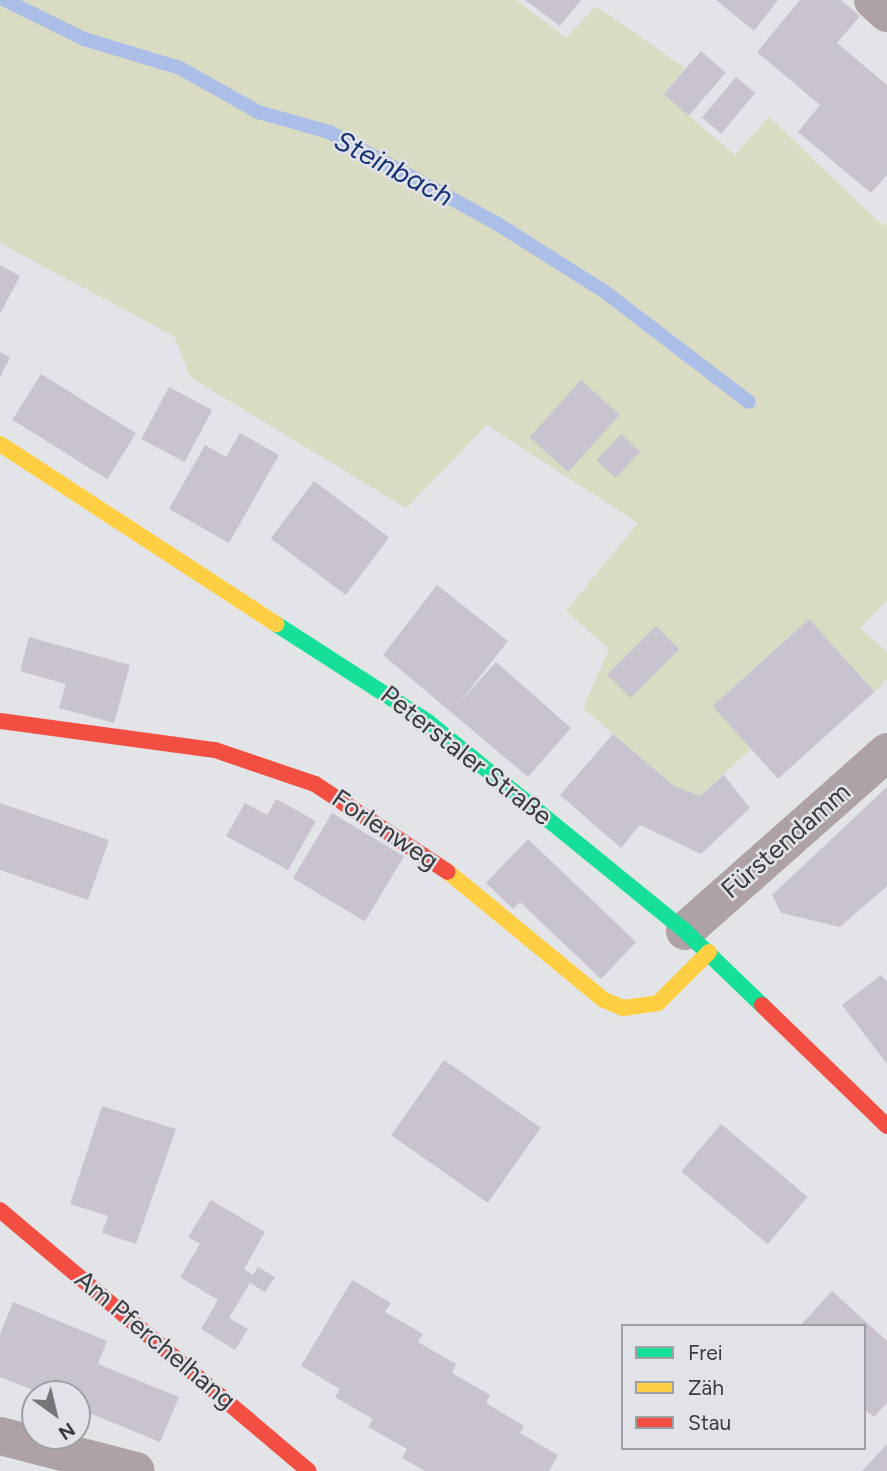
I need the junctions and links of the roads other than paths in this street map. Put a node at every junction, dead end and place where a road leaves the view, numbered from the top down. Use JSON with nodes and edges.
{"nodes":[{"id":1,"x":873,"y":0,"type":"edge"},
{"id":2,"x":887,"y":13,"type":"edge"},
{"id":3,"x":0,"y":444,"type":"edge"},
{"id":4,"x":0,"y":721,"type":"edge"},
{"id":5,"x":887,"y":752,"type":"edge"},
{"id":6,"x":697,"y":942,"type":"junction"},
{"id":7,"x":887,"y":1126,"type":"edge"},
{"id":8,"x":0,"y":1210,"type":"edge"},
{"id":9,"x":0,"y":1436,"type":"edge"},
{"id":10,"x":136,"y":1471,"type":"edge"},
{"id":11,"x":309,"y":1471,"type":"edge"}],
"edges":[{"from":1,"to":2,"type":"street"},
{"from":3,"to":6,"type":"street","name":"Peterstaler Straße"},
{"from":4,"to":6,"type":"street","name":"Forlenweg"},
{"from":5,"to":6,"type":"street","name":"Fürstendamm"},
{"from":6,"to":7,"type":"street","name":"Peterstaler Straße"},
{"from":8,"to":11,"type":"street","name":"Am Pferchelhang"},
{"from":9,"to":10,"type":"street"}]}
